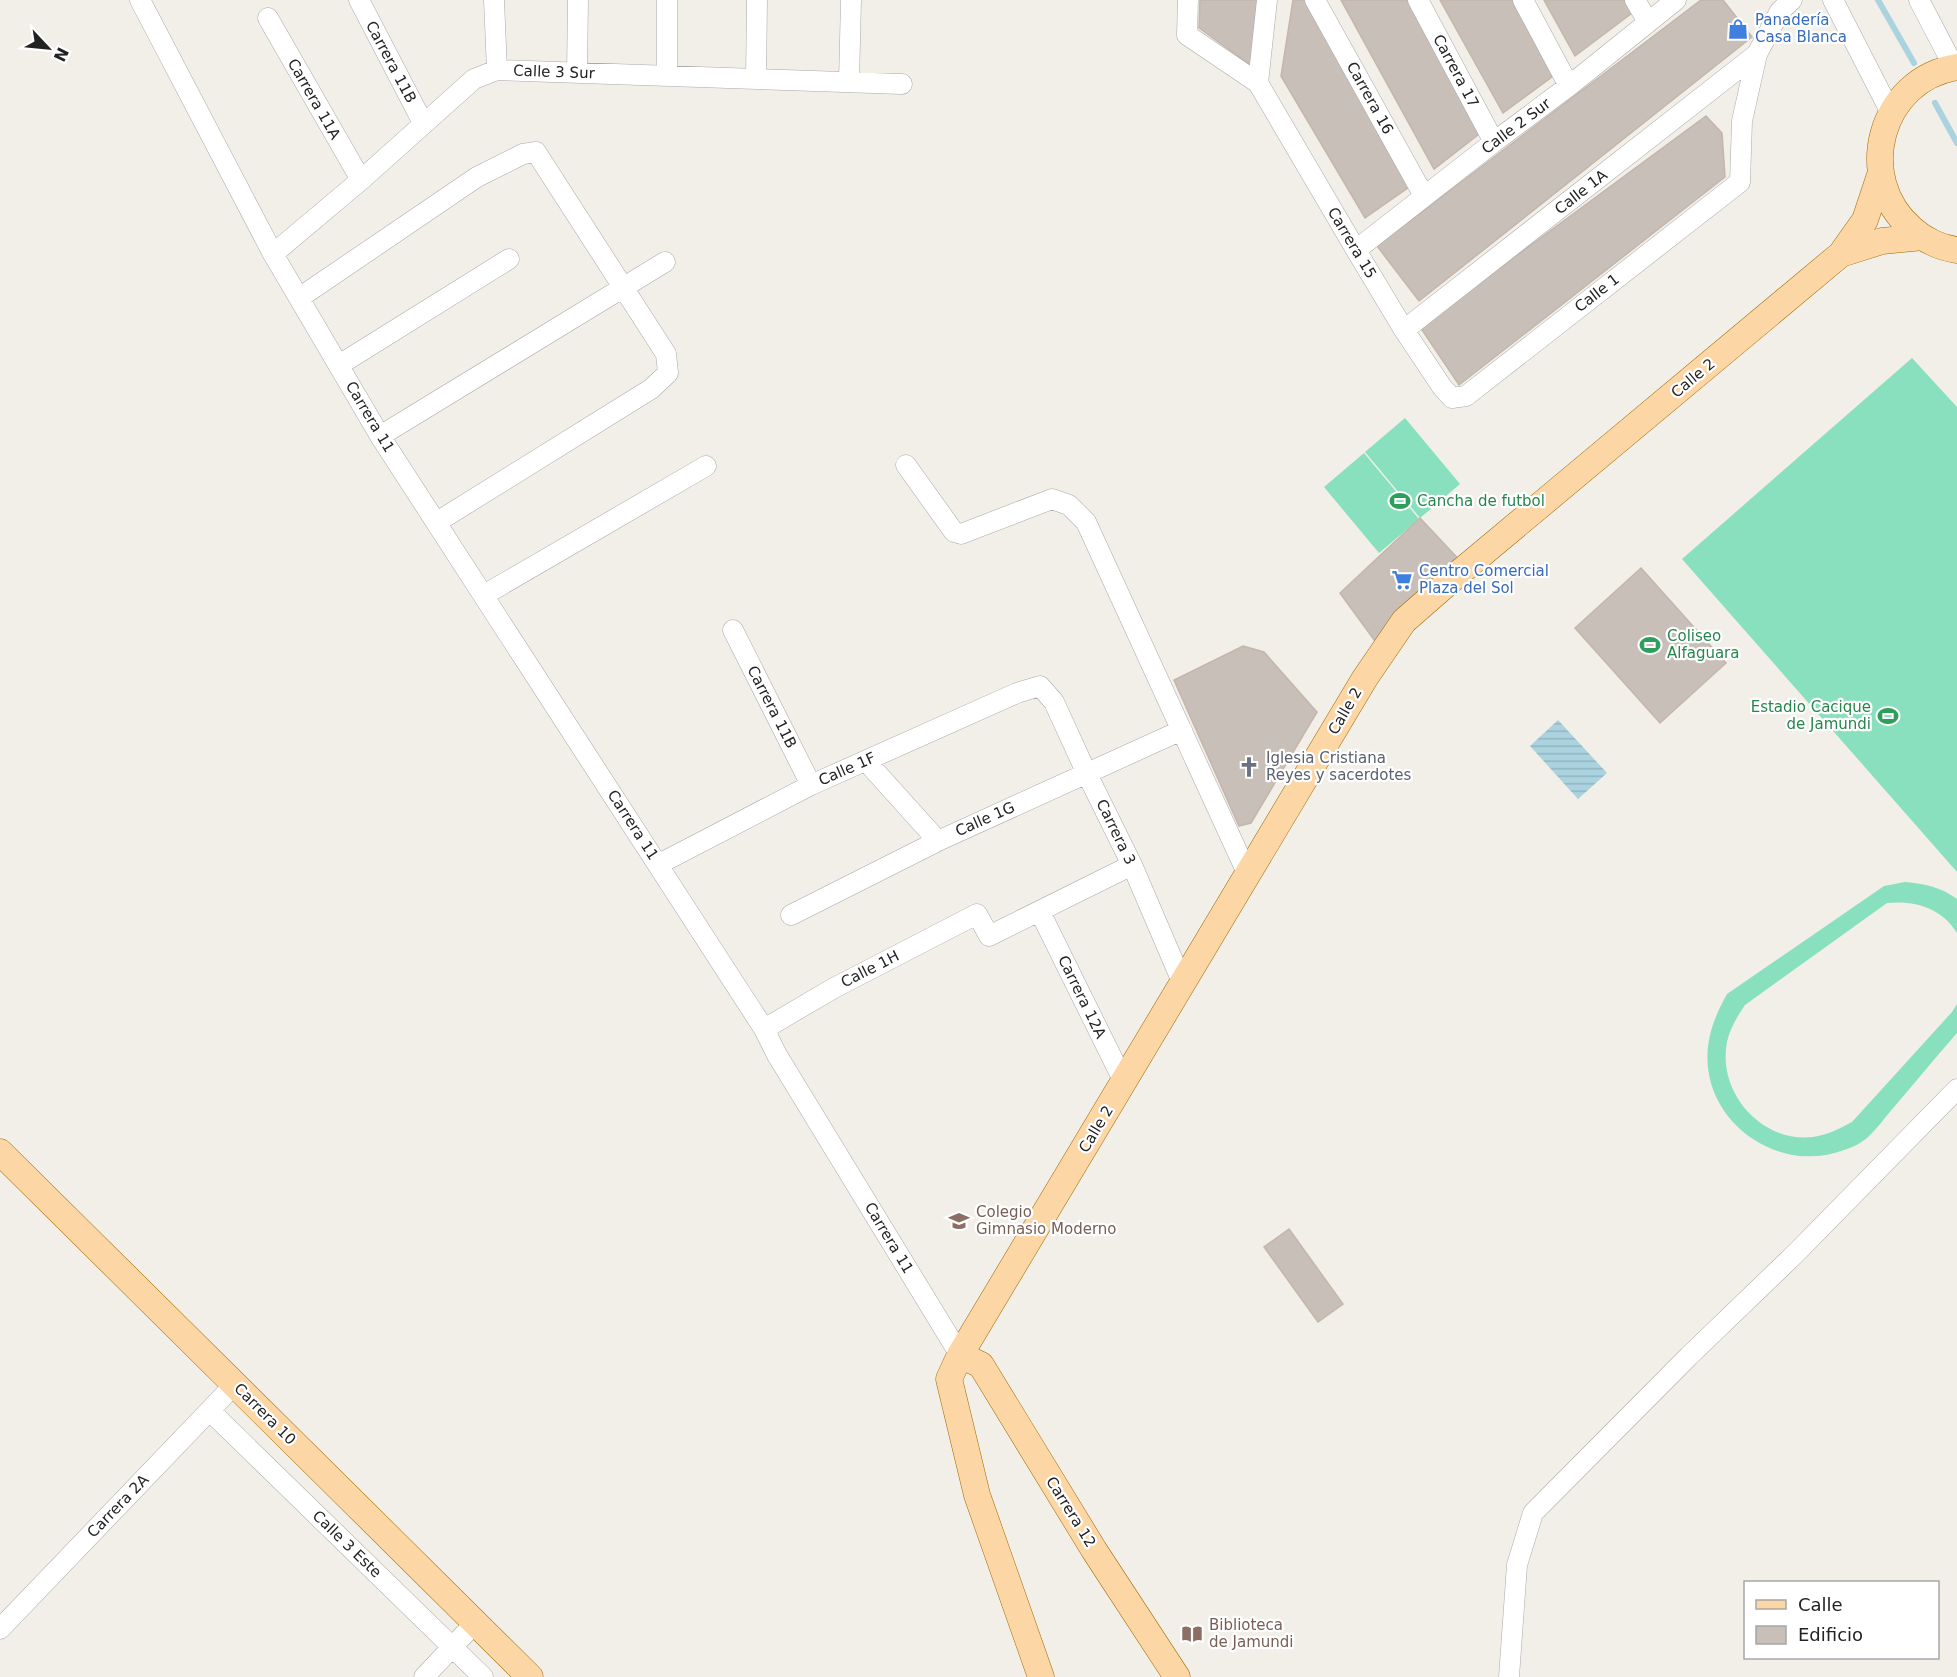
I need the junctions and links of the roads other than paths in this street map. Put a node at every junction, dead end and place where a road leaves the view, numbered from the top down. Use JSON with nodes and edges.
{"nodes":[{"id":1,"x":140,"y":0,"type":"edge"},
{"id":2,"x":359,"y":0,"type":"edge"},
{"id":3,"x":494,"y":0,"type":"edge"},
{"id":4,"x":578,"y":0,"type":"edge"},
{"id":5,"x":668,"y":0,"type":"edge"},
{"id":6,"x":757,"y":0,"type":"edge"},
{"id":7,"x":851,"y":0,"type":"edge"},
{"id":8,"x":1188,"y":0,"type":"edge"},
{"id":9,"x":1267,"y":0,"type":"edge"},
{"id":10,"x":1315,"y":0,"type":"edge"},
{"id":11,"x":1418,"y":0,"type":"edge"},
{"id":12,"x":1523,"y":0,"type":"edge"},
{"id":13,"x":1635,"y":0,"type":"edge"},
{"id":14,"x":1676,"y":0,"type":"edge"},
{"id":15,"x":1792,"y":0,"type":"edge"},
{"id":16,"x":1833,"y":0,"type":"edge"},
{"id":17,"x":1919,"y":0,"type":"edge"},
{"id":18,"x":268,"y":18,"type":"dead end"},
{"id":19,"x":1648,"y":22,"type":"junction"},
{"id":20,"x":1757,"y":54,"type":"junction"},
{"id":21,"x":1955,"y":67,"type":"edge"},
{"id":22,"x":497,"y":70,"type":"junction"},
{"id":23,"x":577,"y":73,"type":"junction"},
{"id":24,"x":667,"y":75,"type":"junction"},
{"id":25,"x":756,"y":79,"type":"junction"},
{"id":26,"x":849,"y":82,"type":"junction"},
{"id":27,"x":1258,"y":83,"type":"junction"},
{"id":28,"x":902,"y":84,"type":"dead end"},
{"id":29,"x":1569,"y":86,"type":"junction"},
{"id":30,"x":1891,"y":113,"type":"junction"},
{"id":31,"x":423,"y":123,"type":"junction"},
{"id":32,"x":1494,"y":142,"type":"junction"},
{"id":33,"x":1881,"y":172,"type":"junction"},
{"id":34,"x":361,"y":180,"type":"junction"},
{"id":35,"x":1425,"y":196,"type":"junction"},
{"id":36,"x":1923,"y":237,"type":"junction"},
{"id":37,"x":1356,"y":250,"type":"junction"},
{"id":38,"x":1957,"y":250,"type":"edge"},
{"id":39,"x":273,"y":254,"type":"junction"},
{"id":40,"x":1841,"y":254,"type":"junction"},
{"id":41,"x":509,"y":258,"type":"dead end"},
{"id":42,"x":665,"y":262,"type":"dead end"},
{"id":43,"x":622,"y":288,"type":"junction"},
{"id":44,"x":299,"y":298,"type":"junction"},
{"id":45,"x":1404,"y":330,"type":"junction"},
{"id":46,"x":339,"y":365,"type":"junction"},
{"id":47,"x":1452,"y":398,"type":"joint"},
{"id":48,"x":380,"y":436,"type":"junction"},
{"id":49,"x":906,"y":465,"type":"dead end"},
{"id":50,"x":706,"y":466,"type":"dead end"},
{"id":51,"x":436,"y":522,"type":"junction"},
{"id":52,"x":484,"y":595,"type":"junction"},
{"id":53,"x":733,"y":630,"type":"dead end"},
{"id":54,"x":1040,"y":686,"type":"joint"},
{"id":55,"x":1182,"y":730,"type":"junction"},
{"id":56,"x":867,"y":761,"type":"junction"},
{"id":57,"x":1087,"y":774,"type":"junction"},
{"id":58,"x":811,"y":785,"type":"junction"},
{"id":59,"x":938,"y":841,"type":"junction"},
{"id":60,"x":658,"y":864,"type":"junction"},
{"id":61,"x":1132,"y":865,"type":"junction"},
{"id":62,"x":1248,"y":875,"type":"junction"},
{"id":63,"x":1040,"y":912,"type":"junction"},
{"id":64,"x":791,"y":915,"type":"dead end"},
{"id":65,"x":1183,"y":984,"type":"junction"},
{"id":66,"x":764,"y":1029,"type":"junction"},
{"id":67,"x":1124,"y":1082,"type":"junction"},
{"id":68,"x":1957,"y":1089,"type":"edge"},
{"id":69,"x":0,"y":1153,"type":"edge"},
{"id":70,"x":960,"y":1356,"type":"junction"},
{"id":71,"x":235,"y":1384,"type":"junction"},
{"id":72,"x":210,"y":1411,"type":"junction"},
{"id":73,"x":474,"y":1624,"type":"junction"},
{"id":74,"x":0,"y":1629,"type":"edge"},
{"id":75,"x":452,"y":1646,"type":"junction"},
{"id":76,"x":501,"y":1649,"type":"junction"},
{"id":77,"x":478,"y":1675,"type":"edge"},
{"id":78,"x":424,"y":1677,"type":"edge"},
{"id":79,"x":530,"y":1677,"type":"edge"},
{"id":80,"x":1041,"y":1677,"type":"edge"},
{"id":81,"x":1177,"y":1677,"type":"edge"},
{"id":82,"x":1509,"y":1677,"type":"edge"}],
"edges":[{"from":1,"to":39,"type":"street","name":"Carrera 11"},
{"from":2,"to":31,"type":"street","name":"Carrera 11B"},
{"from":3,"to":22,"type":"street"},
{"from":4,"to":23,"type":"street"},
{"from":5,"to":24,"type":"street"},
{"from":6,"to":25,"type":"street"},
{"from":7,"to":26,"type":"street"},
{"from":8,"to":27,"type":"street"},
{"from":9,"to":27,"type":"street"},
{"from":10,"to":35,"type":"street","name":"Carrera 16"},
{"from":11,"to":32,"type":"street","name":"Carrera 17"},
{"from":12,"to":29,"type":"street"},
{"from":13,"to":19,"type":"street"},
{"from":14,"to":19,"type":"street","name":"Calle 2 Sur"},
{"from":15,"to":20,"type":"street"},
{"from":16,"to":30,"type":"street"},
{"from":17,"to":21,"type":"street"},
{"from":18,"to":34,"type":"street","name":"Carrera 11A"},
{"from":19,"to":29,"type":"street","name":"Calle 2 Sur"},
{"from":20,"to":45,"type":"street","name":"Calle 1A"},
{"from":20,"to":47,"type":"street","name":"Calle 1"},
{"from":21,"to":30,"type":"main road"},
{"from":22,"to":23,"type":"street","name":"Calle 3 Sur"},
{"from":22,"to":31,"type":"street","name":"Calle 3 Sur"},
{"from":23,"to":24,"type":"street","name":"Calle 3 Sur"},
{"from":24,"to":25,"type":"street","name":"Calle 3 Sur"},
{"from":25,"to":26,"type":"street","name":"Calle 3 Sur"},
{"from":26,"to":28,"type":"street","name":"Calle 3 Sur"},
{"from":27,"to":37,"type":"street","name":"Carrera 15"},
{"from":29,"to":32,"type":"street","name":"Calle 2 Sur"},
{"from":30,"to":33,"type":"main road"},
{"from":31,"to":34,"type":"street","name":"Calle 3 Sur"},
{"from":32,"to":35,"type":"street","name":"Calle 2 Sur"},
{"from":33,"to":36,"type":"main road"},
{"from":33,"to":40,"type":"main road","name":"Calle 2"},
{"from":34,"to":39,"type":"street","name":"Calle 3 Sur"},
{"from":35,"to":37,"type":"street","name":"Calle 2 Sur"},
{"from":36,"to":38,"type":"main road"},
{"from":36,"to":40,"type":"main road","name":"Calle 2"},
{"from":37,"to":45,"type":"street","name":"Carrera 15"},
{"from":39,"to":44,"type":"street","name":"Carrera 11"},
{"from":40,"to":62,"type":"main road","name":"Calle 2"},
{"from":41,"to":46,"type":"street"},
{"from":42,"to":43,"type":"street"},
{"from":43,"to":44,"type":"street"},
{"from":43,"to":48,"type":"street"},
{"from":43,"to":51,"type":"street"},
{"from":44,"to":46,"type":"street","name":"Carrera 11"},
{"from":45,"to":47,"type":"street","name":"Carrera 15"},
{"from":46,"to":48,"type":"street","name":"Carrera 11"},
{"from":48,"to":51,"type":"street","name":"Carrera 11"},
{"from":49,"to":55,"type":"street"},
{"from":50,"to":52,"type":"street"},
{"from":51,"to":52,"type":"street","name":"Carrera 11"},
{"from":52,"to":60,"type":"street","name":"Carrera 11"},
{"from":53,"to":58,"type":"street","name":"Carrera 11B"},
{"from":54,"to":56,"type":"street","name":"Calle 1F"},
{"from":54,"to":57,"type":"street","name":"Carrera 3"},
{"from":55,"to":57,"type":"street","name":"Calle 1G"},
{"from":55,"to":62,"type":"street"},
{"from":56,"to":58,"type":"street","name":"Calle 1F"},
{"from":56,"to":59,"type":"street"},
{"from":57,"to":59,"type":"street","name":"Calle 1G"},
{"from":57,"to":61,"type":"street","name":"Carrera 3"},
{"from":58,"to":60,"type":"street","name":"Calle 1F"},
{"from":59,"to":64,"type":"street","name":"Calle 1G"},
{"from":60,"to":66,"type":"street","name":"Carrera 11"},
{"from":61,"to":63,"type":"street"},
{"from":61,"to":65,"type":"street","name":"Carrera 3"},
{"from":62,"to":65,"type":"main road","name":"Calle 2"},
{"from":63,"to":66,"type":"street","name":"Calle 1H"},
{"from":63,"to":67,"type":"street","name":"Carrera 12A"},
{"from":65,"to":67,"type":"main road","name":"Calle 2"},
{"from":66,"to":70,"type":"street","name":"Carrera 11"},
{"from":67,"to":70,"type":"main road","name":"Calle 2"},
{"from":68,"to":82,"type":"street"},
{"from":69,"to":71,"type":"main road","name":"Carrera 10"},
{"from":70,"to":80,"type":"main road"},
{"from":70,"to":81,"type":"main road","name":"Carrera 12"},
{"from":71,"to":72,"type":"street","name":"Carrera 2A"},
{"from":71,"to":73,"type":"main road","name":"Carrera 10"},
{"from":72,"to":74,"type":"street","name":"Carrera 2A"},
{"from":72,"to":75,"type":"street","name":"Calle 3 Este"},
{"from":73,"to":75,"type":"street"},
{"from":73,"to":76,"type":"main road","name":"Carrera 10"},
{"from":75,"to":77,"type":"street","name":"Calle 3 Este"},
{"from":75,"to":78,"type":"street"},
{"from":76,"to":77,"type":"street"},
{"from":76,"to":79,"type":"main road","name":"Carrera 10"}]}
